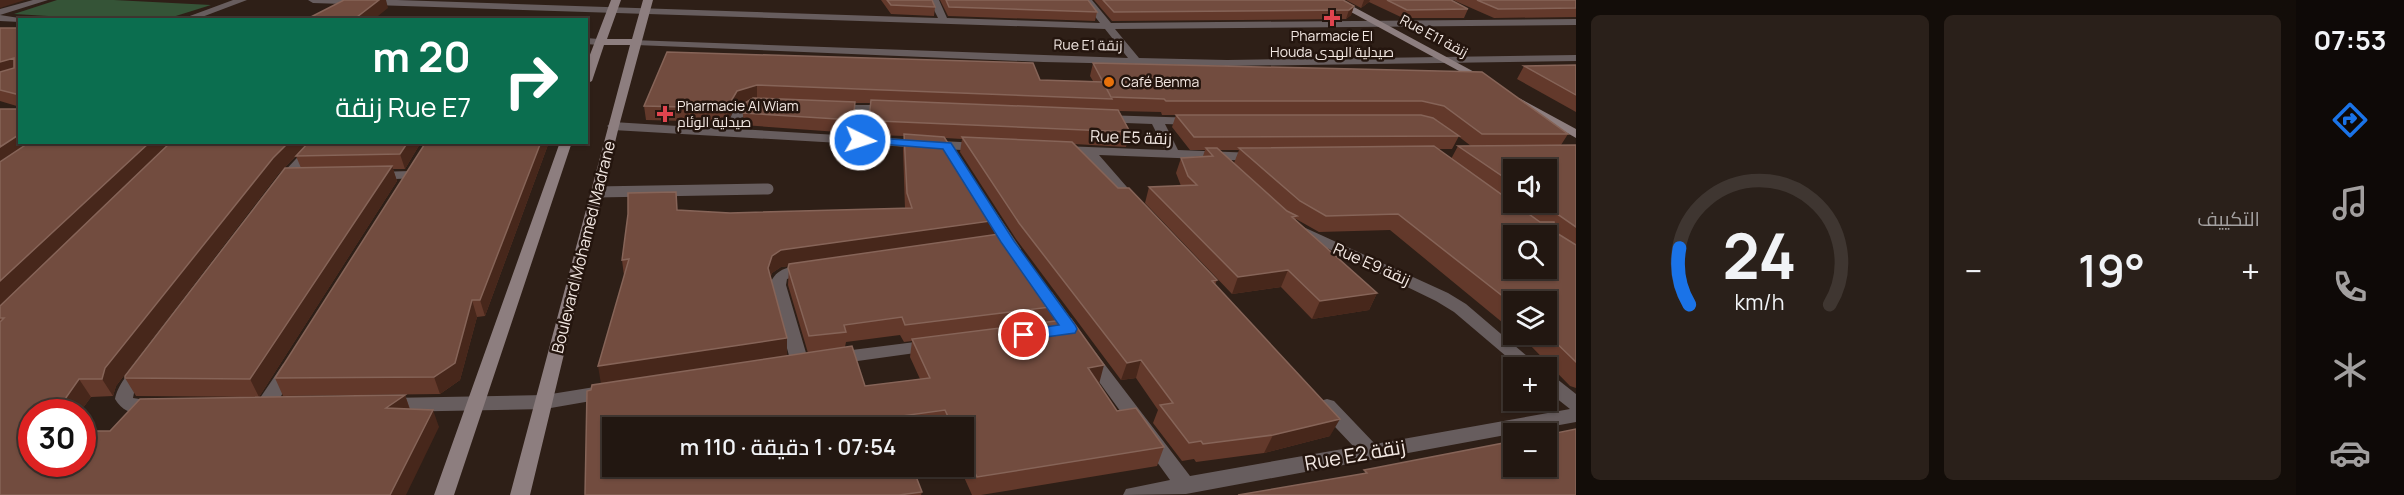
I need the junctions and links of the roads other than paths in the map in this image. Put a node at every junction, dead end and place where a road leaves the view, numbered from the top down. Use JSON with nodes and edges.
{"nodes":[{"id":1,"x":43,"y":0,"type":"edge"},
{"id":2,"x":242,"y":0,"type":"edge"},
{"id":3,"x":313,"y":0,"type":"edge"},
{"id":4,"x":735,"y":0,"type":"edge"},
{"id":5,"x":934,"y":0,"type":"edge"},
{"id":6,"x":1087,"y":0,"type":"edge"},
{"id":7,"x":1334,"y":0,"type":"edge"},
{"id":8,"x":349,"y":1,"type":"edge"},
{"id":9,"x":615,"y":5,"type":"edge"},
{"id":10,"x":647,"y":5,"type":"edge"},
{"id":11,"x":0,"y":12,"type":"edge"},
{"id":12,"x":734,"y":13,"type":"junction"},
{"id":13,"x":1470,"y":14,"type":"edge"},
{"id":14,"x":0,"y":18,"type":"edge"},
{"id":15,"x":189,"y":18,"type":"edge"},
{"id":16,"x":18,"y":19,"type":"edge"},
{"id":17,"x":944,"y":21,"type":"junction"},
{"id":18,"x":1576,"y":22,"type":"edge"},
{"id":19,"x":1490,"y":23,"type":"junction"},
{"id":20,"x":1381,"y":24,"type":"junction"},
{"id":21,"x":1109,"y":27,"type":"junction"},
{"id":22,"x":588,"y":41,"type":"edge"},
{"id":23,"x":599,"y":42,"type":"junction"},
{"id":24,"x":636,"y":42,"type":"junction"},
{"id":25,"x":1576,"y":58,"type":"edge"},
{"id":26,"x":1448,"y":60,"type":"junction"},
{"id":27,"x":1136,"y":61,"type":"junction"},
{"id":28,"x":588,"y":75,"type":"edge"},
{"id":29,"x":780,"y":105,"type":"edge"},
{"id":30,"x":828,"y":107,"type":"edge"},
{"id":31,"x":863,"y":108,"type":"junction"},
{"id":32,"x":898,"y":110,"type":"edge"},
{"id":33,"x":1087,"y":118,"type":"edge"},
{"id":34,"x":1157,"y":121,"type":"junction"},
{"id":35,"x":1204,"y":121,"type":"edge"},
{"id":36,"x":613,"y":126,"type":"junction"},
{"id":37,"x":731,"y":132,"type":"junction"},
{"id":38,"x":1576,"y":134,"type":"edge"},
{"id":39,"x":860,"y":140,"type":"junction"},
{"id":40,"x":317,"y":144,"type":"edge"},
{"id":41,"x":565,"y":144,"type":"edge"},
{"id":42,"x":947,"y":146,"type":"junction"},
{"id":43,"x":994,"y":148,"type":"edge"},
{"id":44,"x":1053,"y":150,"type":"edge"},
{"id":45,"x":1088,"y":151,"type":"junction"},
{"id":46,"x":1174,"y":155,"type":"junction"},
{"id":47,"x":1216,"y":157,"type":"junction"},
{"id":48,"x":1264,"y":157,"type":"edge"},
{"id":49,"x":421,"y":159,"type":"edge"},
{"id":50,"x":959,"y":165,"type":"edge"},
{"id":51,"x":1232,"y":171,"type":"edge"},
{"id":52,"x":411,"y":175,"type":"junction"},
{"id":53,"x":365,"y":176,"type":"edge"},
{"id":54,"x":286,"y":177,"type":"junction"},
{"id":55,"x":309,"y":177,"type":"edge"},
{"id":56,"x":768,"y":189,"type":"dead end"},
{"id":57,"x":596,"y":192,"type":"junction"},
{"id":58,"x":977,"y":194,"type":"edge"},
{"id":59,"x":398,"y":195,"type":"edge"},
{"id":60,"x":272,"y":196,"type":"edge"},
{"id":61,"x":1141,"y":211,"type":"edge"},
{"id":62,"x":1287,"y":222,"type":"edge"},
{"id":63,"x":1021,"y":262,"type":"edge"},
{"id":64,"x":823,"y":266,"type":"edge"},
{"id":65,"x":1035,"y":281,"type":"edge"},
{"id":66,"x":1069,"y":329,"type":"junction"},
{"id":67,"x":1046,"y":332,"type":"edge"},
{"id":68,"x":952,"y":344,"type":"edge"},
{"id":69,"x":153,"y":355,"type":"edge"},
{"id":70,"x":296,"y":356,"type":"edge"},
{"id":71,"x":1519,"y":357,"type":"edge"},
{"id":72,"x":626,"y":389,"type":"edge"},
{"id":73,"x":1557,"y":389,"type":"edge"},
{"id":74,"x":1313,"y":391,"type":"edge"},
{"id":75,"x":545,"y":402,"type":"junction"},
{"id":76,"x":477,"y":404,"type":"junction"},
{"id":77,"x":1576,"y":404,"type":"edge"},
{"id":78,"x":288,"y":405,"type":"edge"},
{"id":79,"x":371,"y":405,"type":"edge"},
{"id":80,"x":171,"y":406,"type":"edge"},
{"id":81,"x":241,"y":406,"type":"edge"},
{"id":82,"x":265,"y":406,"type":"junction"},
{"id":83,"x":1576,"y":415,"type":"edge"},
{"id":84,"x":1371,"y":452,"type":"junction"},
{"id":85,"x":1186,"y":486,"type":"junction"},
{"id":86,"x":444,"y":495,"type":"edge"},
{"id":87,"x":520,"y":495,"type":"edge"},
{"id":88,"x":1133,"y":495,"type":"edge"}],
"edges":[{"from":1,"to":11,"type":"street"},
{"from":2,"to":15,"type":"street"},
{"from":3,"to":8,"type":"street","name":"Rue E11 زنقة"},
{"from":4,"to":12,"type":"street"},
{"from":5,"to":17,"type":"street"},
{"from":6,"to":21,"type":"street"},
{"from":7,"to":20,"type":"street"},
{"from":8,"to":9,"type":"street","name":"Rue E11 زنقة"},
{"from":9,"to":10,"type":"street","name":"Rue E11 زنقة"},
{"from":9,"to":23,"type":"street"},
{"from":10,"to":12,"type":"street","name":"Rue E11 زنقة"},
{"from":10,"to":24,"type":"street","name":"Boulevard Mohamed Madrane"},
{"from":12,"to":17,"type":"street","name":"Rue E11 زنقة"},
{"from":13,"to":19,"type":"street"},
{"from":14,"to":16,"type":"street"},
{"from":17,"to":21,"type":"street","name":"Rue E11 زنقة"},
{"from":18,"to":19,"type":"street"},
{"from":19,"to":20,"type":"street"},
{"from":20,"to":21,"type":"street","name":"Rue E11 زنقة"},
{"from":20,"to":26,"type":"street","name":"Rue E11 زنقة"},
{"from":21,"to":27,"type":"street"},
{"from":22,"to":23,"type":"street"},
{"from":23,"to":24,"type":"street","name":"Rue E1 زنقة"},
{"from":23,"to":28,"type":"street"},
{"from":24,"to":27,"type":"street","name":"Rue E1 زنقة"},
{"from":24,"to":36,"type":"street","name":"Boulevard Mohamed Madrane"},
{"from":25,"to":26,"type":"street","name":"Rue E1 زنقة"},
{"from":26,"to":27,"type":"street","name":"Rue E1 زنقة"},
{"from":26,"to":38,"type":"street","name":"Rue E11 زنقة"},
{"from":29,"to":37,"type":"street"},
{"from":30,"to":31,"type":"street"},
{"from":31,"to":32,"type":"street"},
{"from":31,"to":39,"type":"street"},
{"from":33,"to":34,"type":"street"},
{"from":34,"to":35,"type":"street"},
{"from":34,"to":46,"type":"street"},
{"from":36,"to":37,"type":"street"},
{"from":36,"to":57,"type":"street","name":"Boulevard Mohamed Madrane"},
{"from":37,"to":39,"type":"street"},
{"from":39,"to":42,"type":"street"},
{"from":40,"to":54,"type":"street"},
{"from":41,"to":76,"type":"street"},
{"from":42,"to":43,"type":"street"},
{"from":42,"to":50,"type":"street"},
{"from":44,"to":45,"type":"street","name":"Rue E5 زنقة"},
{"from":45,"to":46,"type":"street","name":"Rue E5 زنقة"},
{"from":45,"to":61,"type":"street"},
{"from":46,"to":47,"type":"street","name":"Rue E5 زنقة"},
{"from":47,"to":48,"type":"street","name":"Rue E5 زنقة"},
{"from":47,"to":51,"type":"street"},
{"from":49,"to":52,"type":"street"},
{"from":52,"to":53,"type":"street"},
{"from":52,"to":59,"type":"street"},
{"from":54,"to":55,"type":"street"},
{"from":54,"to":60,"type":"street"},
{"from":56,"to":57,"type":"lane"},
{"from":57,"to":75,"type":"street","name":"Boulevard Mohamed Madrane"},
{"from":58,"to":63,"type":"street"},
{"from":62,"to":71,"type":"street","name":"Rue E9 زنقة"},
{"from":64,"to":68,"type":"street"},
{"from":65,"to":66,"type":"street"},
{"from":66,"to":67,"type":"street"},
{"from":66,"to":85,"type":"street"},
{"from":69,"to":80,"type":"street"},
{"from":70,"to":82,"type":"street"},
{"from":72,"to":75,"type":"street"},
{"from":73,"to":77,"type":"street"},
{"from":74,"to":84,"type":"street"},
{"from":75,"to":76,"type":"street"},
{"from":75,"to":87,"type":"street","name":"Boulevard Mohamed Madrane"},
{"from":76,"to":79,"type":"street"},
{"from":76,"to":86,"type":"street"},
{"from":78,"to":82,"type":"street"},
{"from":81,"to":82,"type":"street"},
{"from":83,"to":84,"type":"street","name":"Rue E2 زنقة"},
{"from":84,"to":85,"type":"street","name":"Rue E2 زنقة"},
{"from":85,"to":88,"type":"street","name":"Rue E2 زنقة"}]}
